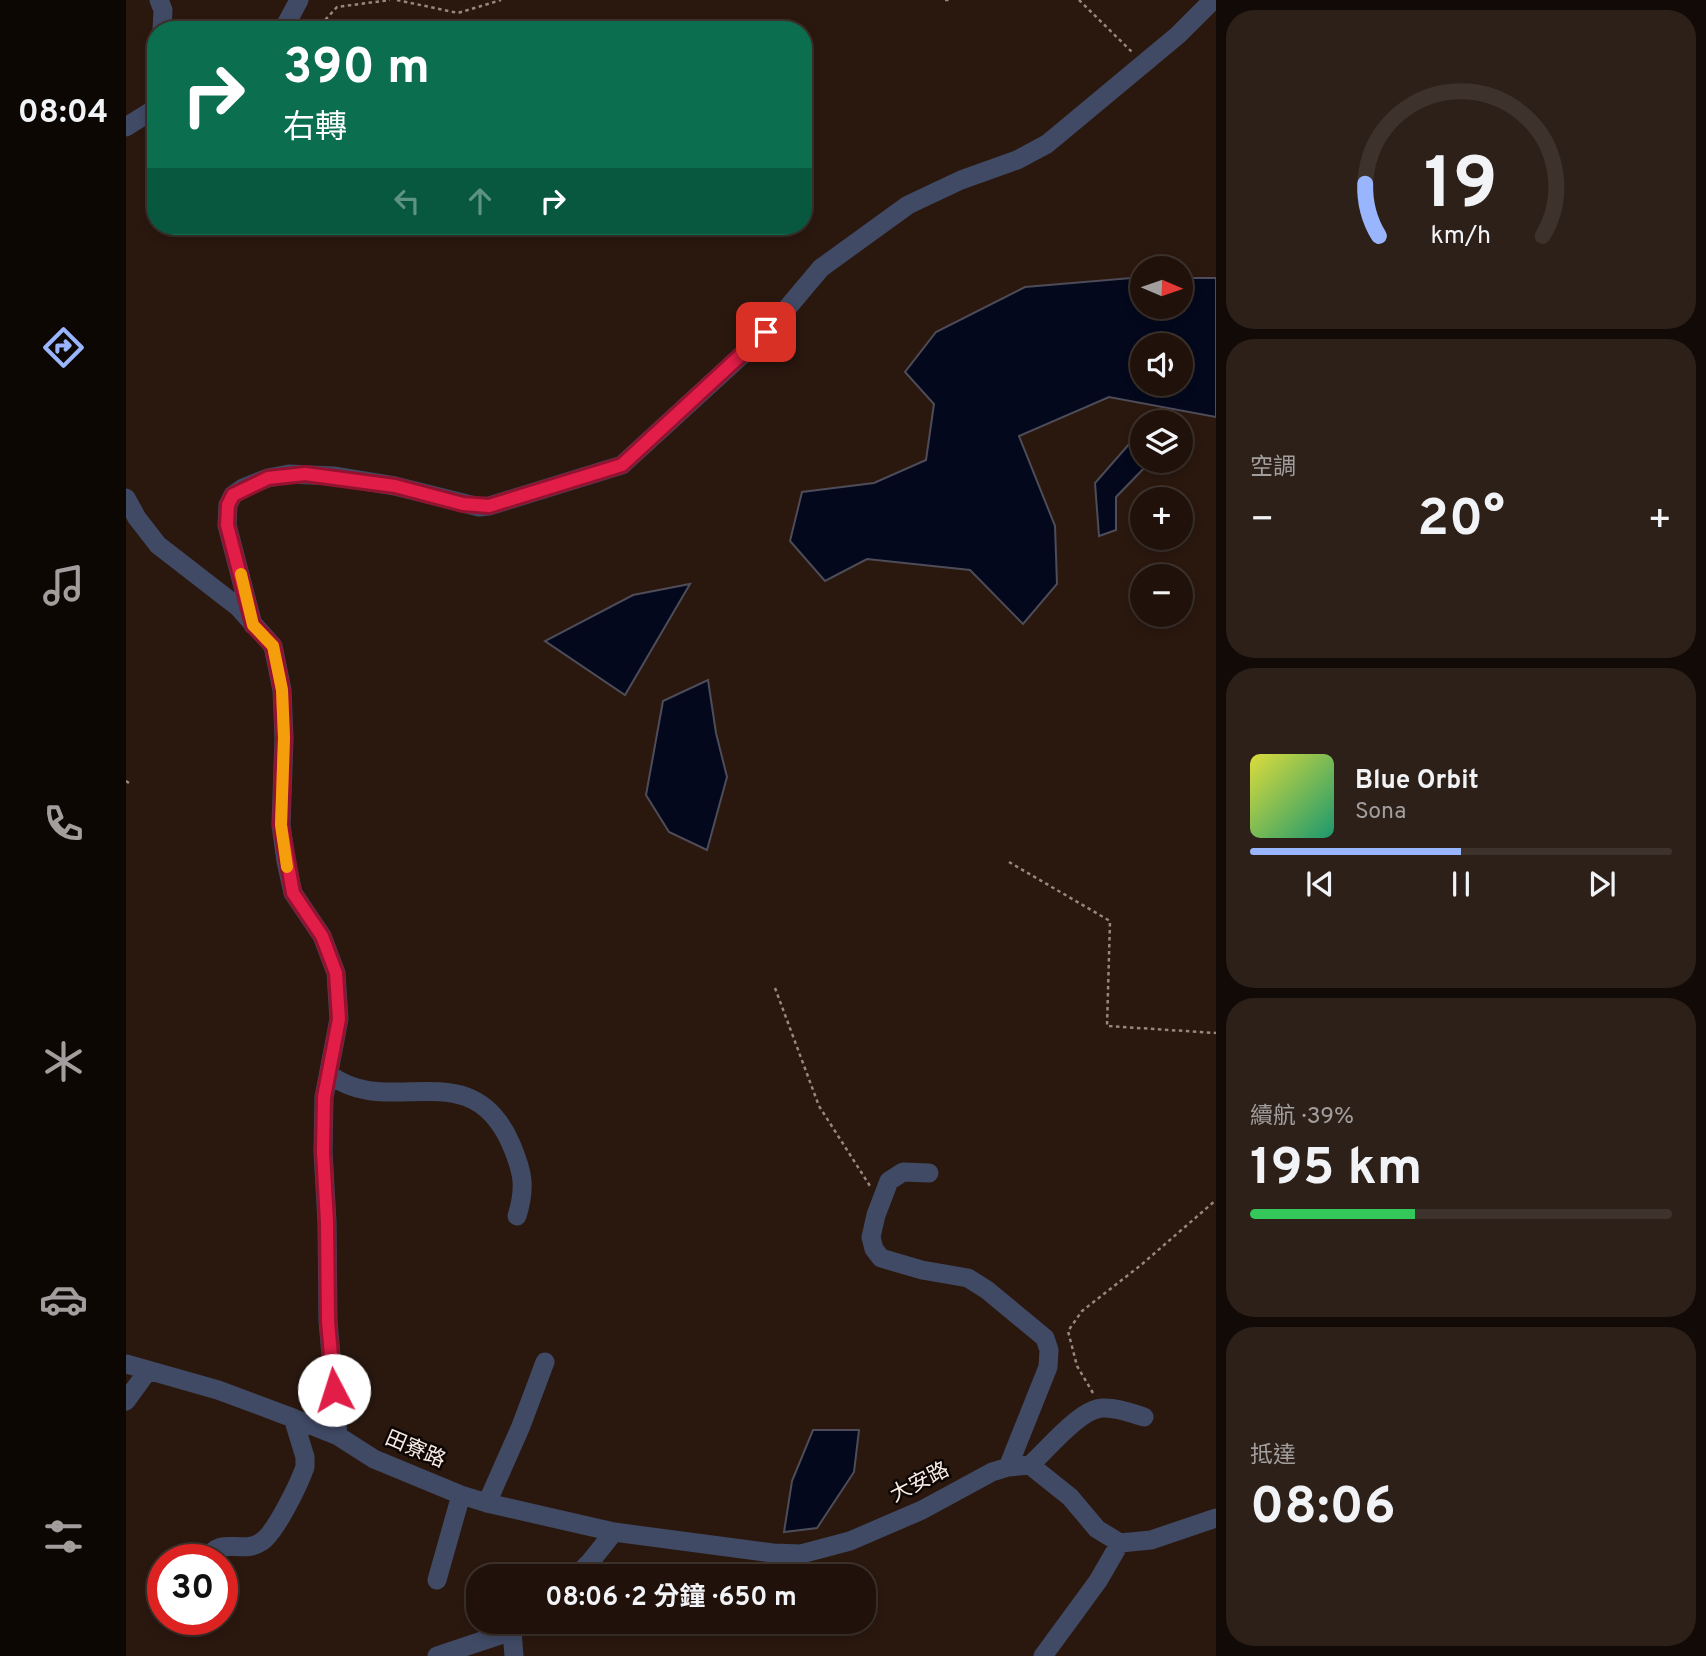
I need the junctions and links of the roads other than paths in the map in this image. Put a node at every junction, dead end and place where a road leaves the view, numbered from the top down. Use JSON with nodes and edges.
{"nodes":[{"id":1,"x":159,"y":0,"type":"edge"},
{"id":2,"x":299,"y":0,"type":"edge"},
{"id":3,"x":1213,"y":0,"type":"edge"},
{"id":4,"x":162,"y":21,"type":"edge"},
{"id":5,"x":288,"y":21,"type":"edge"},
{"id":6,"x":147,"y":114,"type":"edge"},
{"id":7,"x":126,"y":127,"type":"edge"},
{"id":8,"x":126,"y":498,"type":"edge"},
{"id":9,"x":253,"y":625,"type":"junction"},
{"id":10,"x":329,"y":1074,"type":"junction"},
{"id":11,"x":929,"y":1172,"type":"dead end"},
{"id":12,"x":517,"y":1216,"type":"dead end"},
{"id":13,"x":545,"y":1362,"type":"dead end"},
{"id":14,"x":126,"y":1364,"type":"edge"},
{"id":15,"x":147,"y":1372,"type":"junction"},
{"id":16,"x":126,"y":1401,"type":"edge"},
{"id":17,"x":1144,"y":1417,"type":"dead end"},
{"id":18,"x":293,"y":1418,"type":"junction"},
{"id":19,"x":338,"y":1436,"type":"junction"},
{"id":20,"x":1030,"y":1465,"type":"junction"},
{"id":21,"x":1008,"y":1466,"type":"junction"},
{"id":22,"x":461,"y":1495,"type":"junction"},
{"id":23,"x":487,"y":1503,"type":"junction"},
{"id":24,"x":1216,"y":1518,"type":"edge"},
{"id":25,"x":614,"y":1532,"type":"junction"},
{"id":26,"x":1120,"y":1543,"type":"junction"},
{"id":27,"x":238,"y":1547,"type":"edge"},
{"id":28,"x":588,"y":1564,"type":"edge"},
{"id":29,"x":437,"y":1580,"type":"dead end"},
{"id":30,"x":498,"y":1634,"type":"edge"},
{"id":31,"x":516,"y":1634,"type":"edge"},
{"id":32,"x":438,"y":1656,"type":"edge"},
{"id":33,"x":514,"y":1656,"type":"edge"},
{"id":34,"x":1043,"y":1656,"type":"edge"}],
"edges":[{"from":1,"to":4,"type":"street"},
{"from":2,"to":5,"type":"street"},
{"from":3,"to":9,"type":"street"},
{"from":6,"to":7,"type":"street"},
{"from":8,"to":9,"type":"street"},
{"from":9,"to":10,"type":"street"},
{"from":10,"to":12,"type":"street"},
{"from":10,"to":19,"type":"street"},
{"from":11,"to":21,"type":"street"},
{"from":13,"to":23,"type":"street"},
{"from":14,"to":15,"type":"street","name":"田寮路"},
{"from":15,"to":16,"type":"street"},
{"from":15,"to":18,"type":"street","name":"田寮路"},
{"from":17,"to":20,"type":"street"},
{"from":18,"to":19,"type":"street","name":"田寮路"},
{"from":18,"to":27,"type":"street"},
{"from":19,"to":22,"type":"street","name":"田寮路"},
{"from":20,"to":21,"type":"street","name":"大安路"},
{"from":20,"to":26,"type":"street"},
{"from":21,"to":25,"type":"street","name":"大安路"},
{"from":22,"to":23,"type":"street","name":"田寮路"},
{"from":22,"to":29,"type":"street"},
{"from":23,"to":25,"type":"street","name":"田寮路"},
{"from":24,"to":26,"type":"street"},
{"from":25,"to":28,"type":"street"},
{"from":26,"to":34,"type":"street"},
{"from":30,"to":32,"type":"street"},
{"from":31,"to":33,"type":"street"}]}
